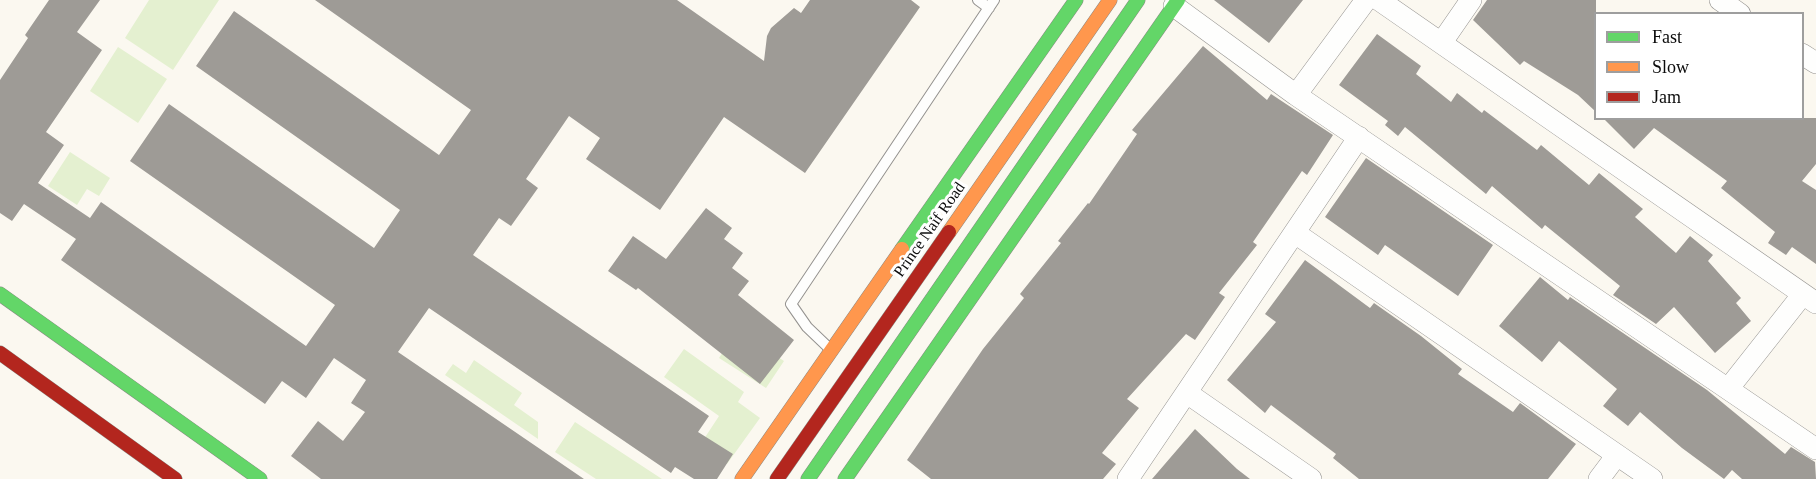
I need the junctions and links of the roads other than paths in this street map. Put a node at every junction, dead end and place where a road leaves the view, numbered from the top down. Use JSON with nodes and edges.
{"nodes":[{"id":1,"x":978,"y":0,"type":"edge"},
{"id":2,"x":1076,"y":0,"type":"edge"},
{"id":3,"x":1110,"y":0,"type":"edge"},
{"id":4,"x":1138,"y":0,"type":"edge"},
{"id":5,"x":1366,"y":0,"type":"edge"},
{"id":6,"x":1379,"y":0,"type":"edge"},
{"id":7,"x":1471,"y":0,"type":"edge"},
{"id":8,"x":1720,"y":0,"type":"edge"},
{"id":9,"x":1177,"y":3,"type":"edge"},
{"id":10,"x":992,"y":4,"type":"edge"},
{"id":11,"x":1737,"y":12,"type":"edge"},
{"id":12,"x":1442,"y":42,"type":"junction"},
{"id":13,"x":1296,"y":95,"type":"junction"},
{"id":14,"x":1359,"y":137,"type":"junction"},
{"id":15,"x":1294,"y":233,"type":"junction"},
{"id":16,"x":0,"y":294,"type":"edge"},
{"id":17,"x":1810,"y":298,"type":"edge"},
{"id":18,"x":830,"y":350,"type":"junction"},
{"id":19,"x":0,"y":353,"type":"edge"},
{"id":20,"x":1728,"y":389,"type":"junction"},
{"id":21,"x":1187,"y":393,"type":"junction"},
{"id":22,"x":1816,"y":449,"type":"edge"},
{"id":23,"x":1617,"y":455,"type":"junction"},
{"id":24,"x":175,"y":479,"type":"edge"},
{"id":25,"x":260,"y":479,"type":"edge"},
{"id":26,"x":742,"y":479,"type":"edge"},
{"id":27,"x":777,"y":479,"type":"edge"},
{"id":28,"x":808,"y":479,"type":"edge"},
{"id":29,"x":845,"y":479,"type":"edge"},
{"id":30,"x":1128,"y":479,"type":"edge"},
{"id":31,"x":1311,"y":479,"type":"edge"},
{"id":32,"x":1599,"y":479,"type":"edge"},
{"id":33,"x":1652,"y":479,"type":"edge"}],
"edges":[{"from":1,"to":10,"type":"lane"},
{"from":2,"to":18,"type":"street"},
{"from":3,"to":27,"type":"street","name":"Prince Naif Road"},
{"from":4,"to":28,"type":"street"},
{"from":5,"to":13,"type":"street"},
{"from":6,"to":12,"type":"street"},
{"from":7,"to":12,"type":"street"},
{"from":8,"to":11,"type":"street"},
{"from":9,"to":13,"type":"street"},
{"from":9,"to":29,"type":"street"},
{"from":10,"to":18,"type":"lane"},
{"from":12,"to":17,"type":"street"},
{"from":13,"to":14,"type":"street"},
{"from":14,"to":15,"type":"street"},
{"from":14,"to":20,"type":"street"},
{"from":15,"to":21,"type":"street"},
{"from":15,"to":23,"type":"street"},
{"from":16,"to":25,"type":"street"},
{"from":17,"to":20,"type":"street"},
{"from":18,"to":26,"type":"street"},
{"from":19,"to":24,"type":"street"},
{"from":20,"to":22,"type":"street"},
{"from":21,"to":30,"type":"street"},
{"from":21,"to":31,"type":"street"},
{"from":23,"to":32,"type":"street"},
{"from":23,"to":33,"type":"street"}]}
